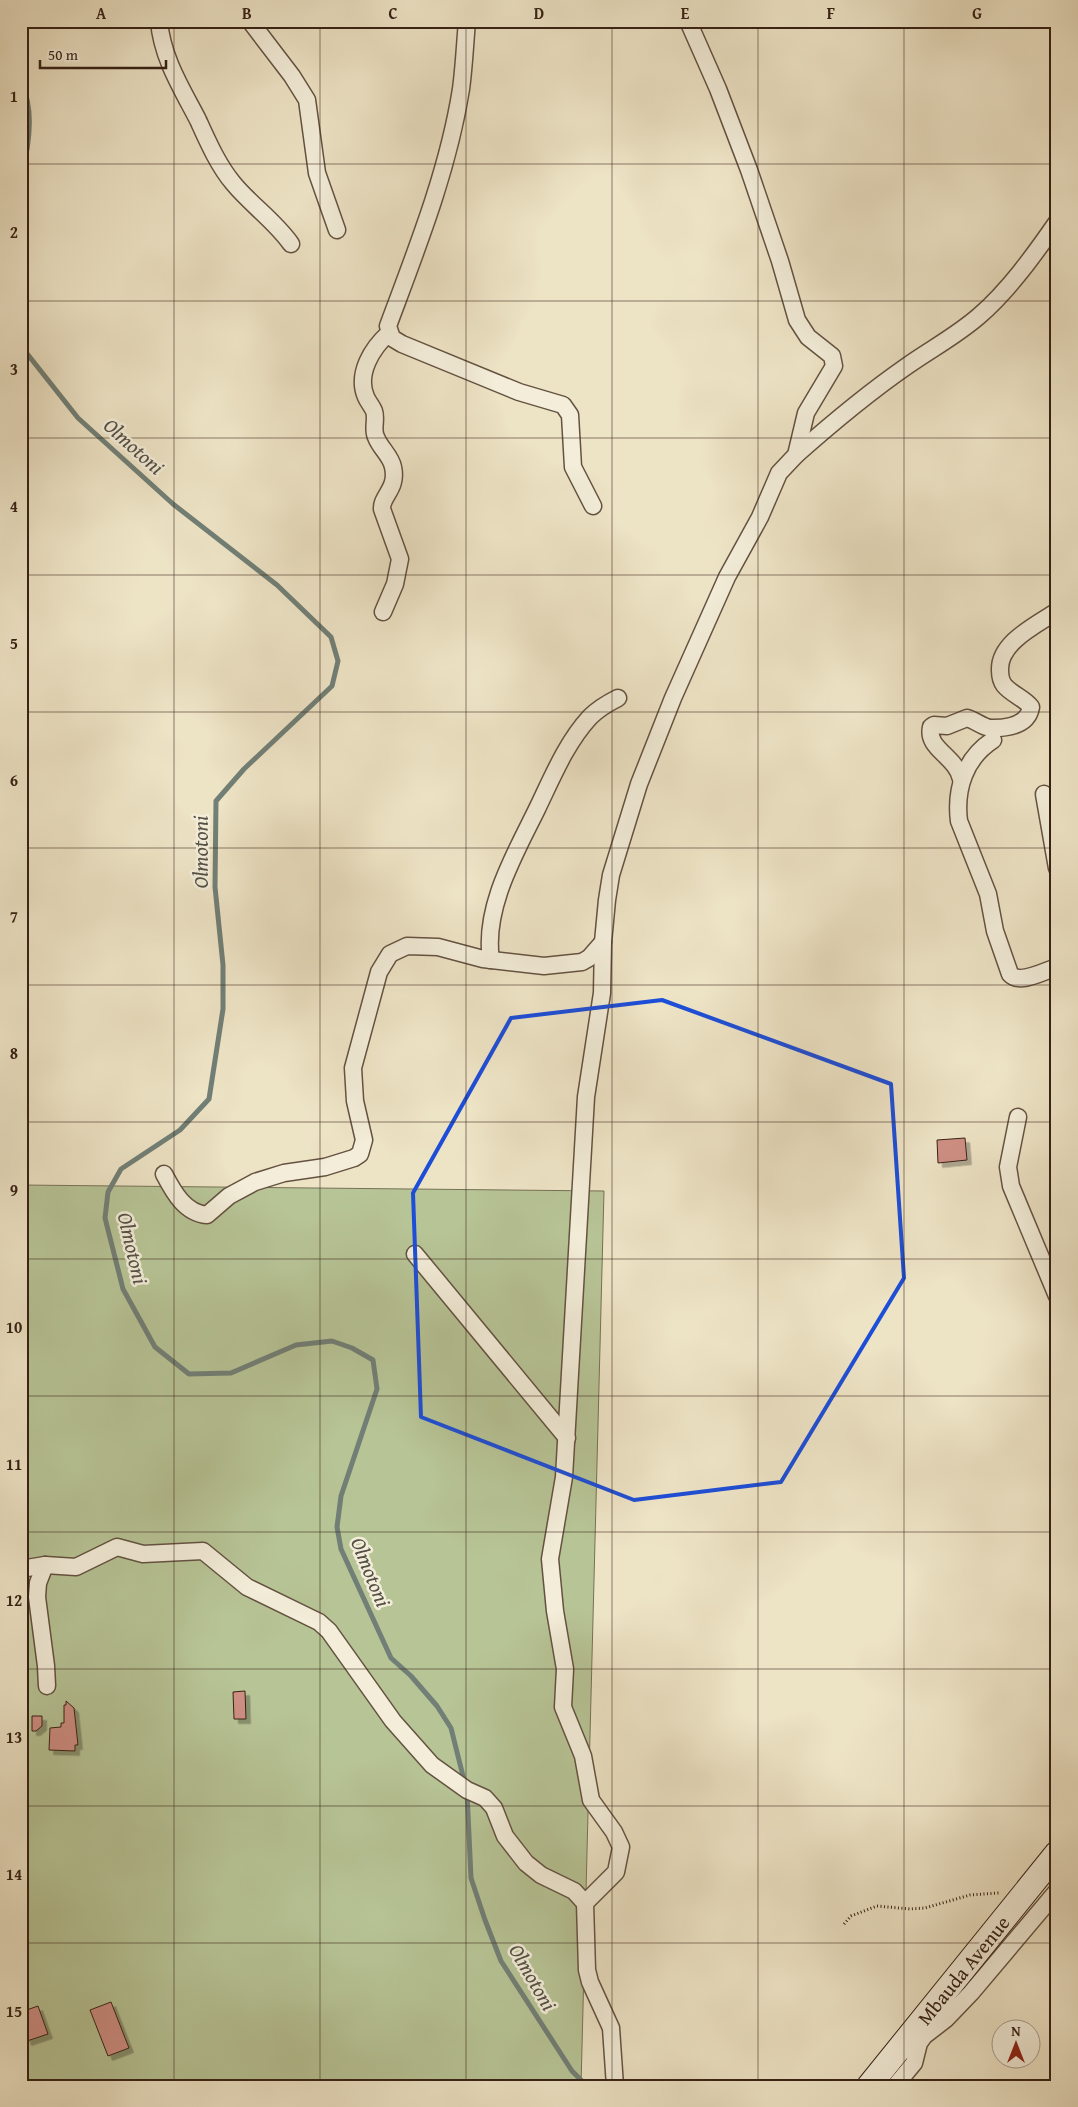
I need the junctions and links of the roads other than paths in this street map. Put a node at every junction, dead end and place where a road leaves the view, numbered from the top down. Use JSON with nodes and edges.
{"nodes":[{"id":1,"x":159,"y":21,"type":"edge"},
{"id":2,"x":250,"y":21,"type":"edge"},
{"id":3,"x":467,"y":21,"type":"edge"},
{"id":4,"x":688,"y":21,"type":"edge"},
{"id":5,"x":1057,"y":222,"type":"edge"},
{"id":6,"x":336,"y":230,"type":"dead end"},
{"id":7,"x":291,"y":244,"type":"dead end"},
{"id":8,"x":389,"y":333,"type":"junction"},
{"id":9,"x":796,"y":455,"type":"junction"},
{"id":10,"x":593,"y":506,"type":"dead end"},
{"id":11,"x":1057,"y":611,"type":"edge"},
{"id":12,"x":383,"y":612,"type":"dead end"},
{"id":13,"x":618,"y":698,"type":"dead end"},
{"id":14,"x":993,"y":740,"type":"dead end"},
{"id":15,"x":961,"y":779,"type":"junction"},
{"id":16,"x":1044,"y":794,"type":"dead end"},
{"id":17,"x":1054,"y":832,"type":"edge"},
{"id":18,"x":1057,"y":868,"type":"edge"},
{"id":19,"x":603,"y":942,"type":"junction"},
{"id":20,"x":491,"y":960,"type":"junction"},
{"id":21,"x":1057,"y":967,"type":"edge"},
{"id":22,"x":1018,"y":1117,"type":"dead end"},
{"id":23,"x":164,"y":1174,"type":"dead end"},
{"id":24,"x":415,"y":1254,"type":"dead end"},
{"id":25,"x":1057,"y":1296,"type":"edge"},
{"id":26,"x":567,"y":1438,"type":"junction"},
{"id":27,"x":45,"y":1565,"type":"junction"},
{"id":28,"x":21,"y":1569,"type":"edge"},
{"id":29,"x":47,"y":1686,"type":"dead end"},
{"id":30,"x":1057,"y":1853,"type":"edge"},
{"id":31,"x":1057,"y":1891,"type":"edge"},
{"id":32,"x":585,"y":1903,"type":"junction"},
{"id":33,"x":615,"y":2086,"type":"edge"},
{"id":34,"x":869,"y":2086,"type":"edge"},
{"id":35,"x":895,"y":2086,"type":"edge"}],
"edges":[{"from":1,"to":7,"type":"street"},
{"from":2,"to":6,"type":"street"},
{"from":3,"to":8,"type":"street"},
{"from":4,"to":9,"type":"street"},
{"from":5,"to":9,"type":"street"},
{"from":8,"to":10,"type":"street"},
{"from":8,"to":12,"type":"street"},
{"from":9,"to":19,"type":"street"},
{"from":11,"to":15,"type":"street"},
{"from":13,"to":20,"type":"street"},
{"from":14,"to":15,"type":"street"},
{"from":15,"to":21,"type":"street"},
{"from":16,"to":17,"type":"street"},
{"from":17,"to":18,"type":"street"},
{"from":19,"to":20,"type":"street"},
{"from":19,"to":26,"type":"street"},
{"from":20,"to":23,"type":"street"},
{"from":22,"to":25,"type":"street"},
{"from":24,"to":26,"type":"street"},
{"from":26,"to":32,"type":"street"},
{"from":27,"to":28,"type":"street"},
{"from":27,"to":29,"type":"street"},
{"from":27,"to":32,"type":"street"},
{"from":30,"to":34,"type":"street","name":"Mbauda Avenue"},
{"from":31,"to":35,"type":"street"},
{"from":32,"to":33,"type":"street"}]}
